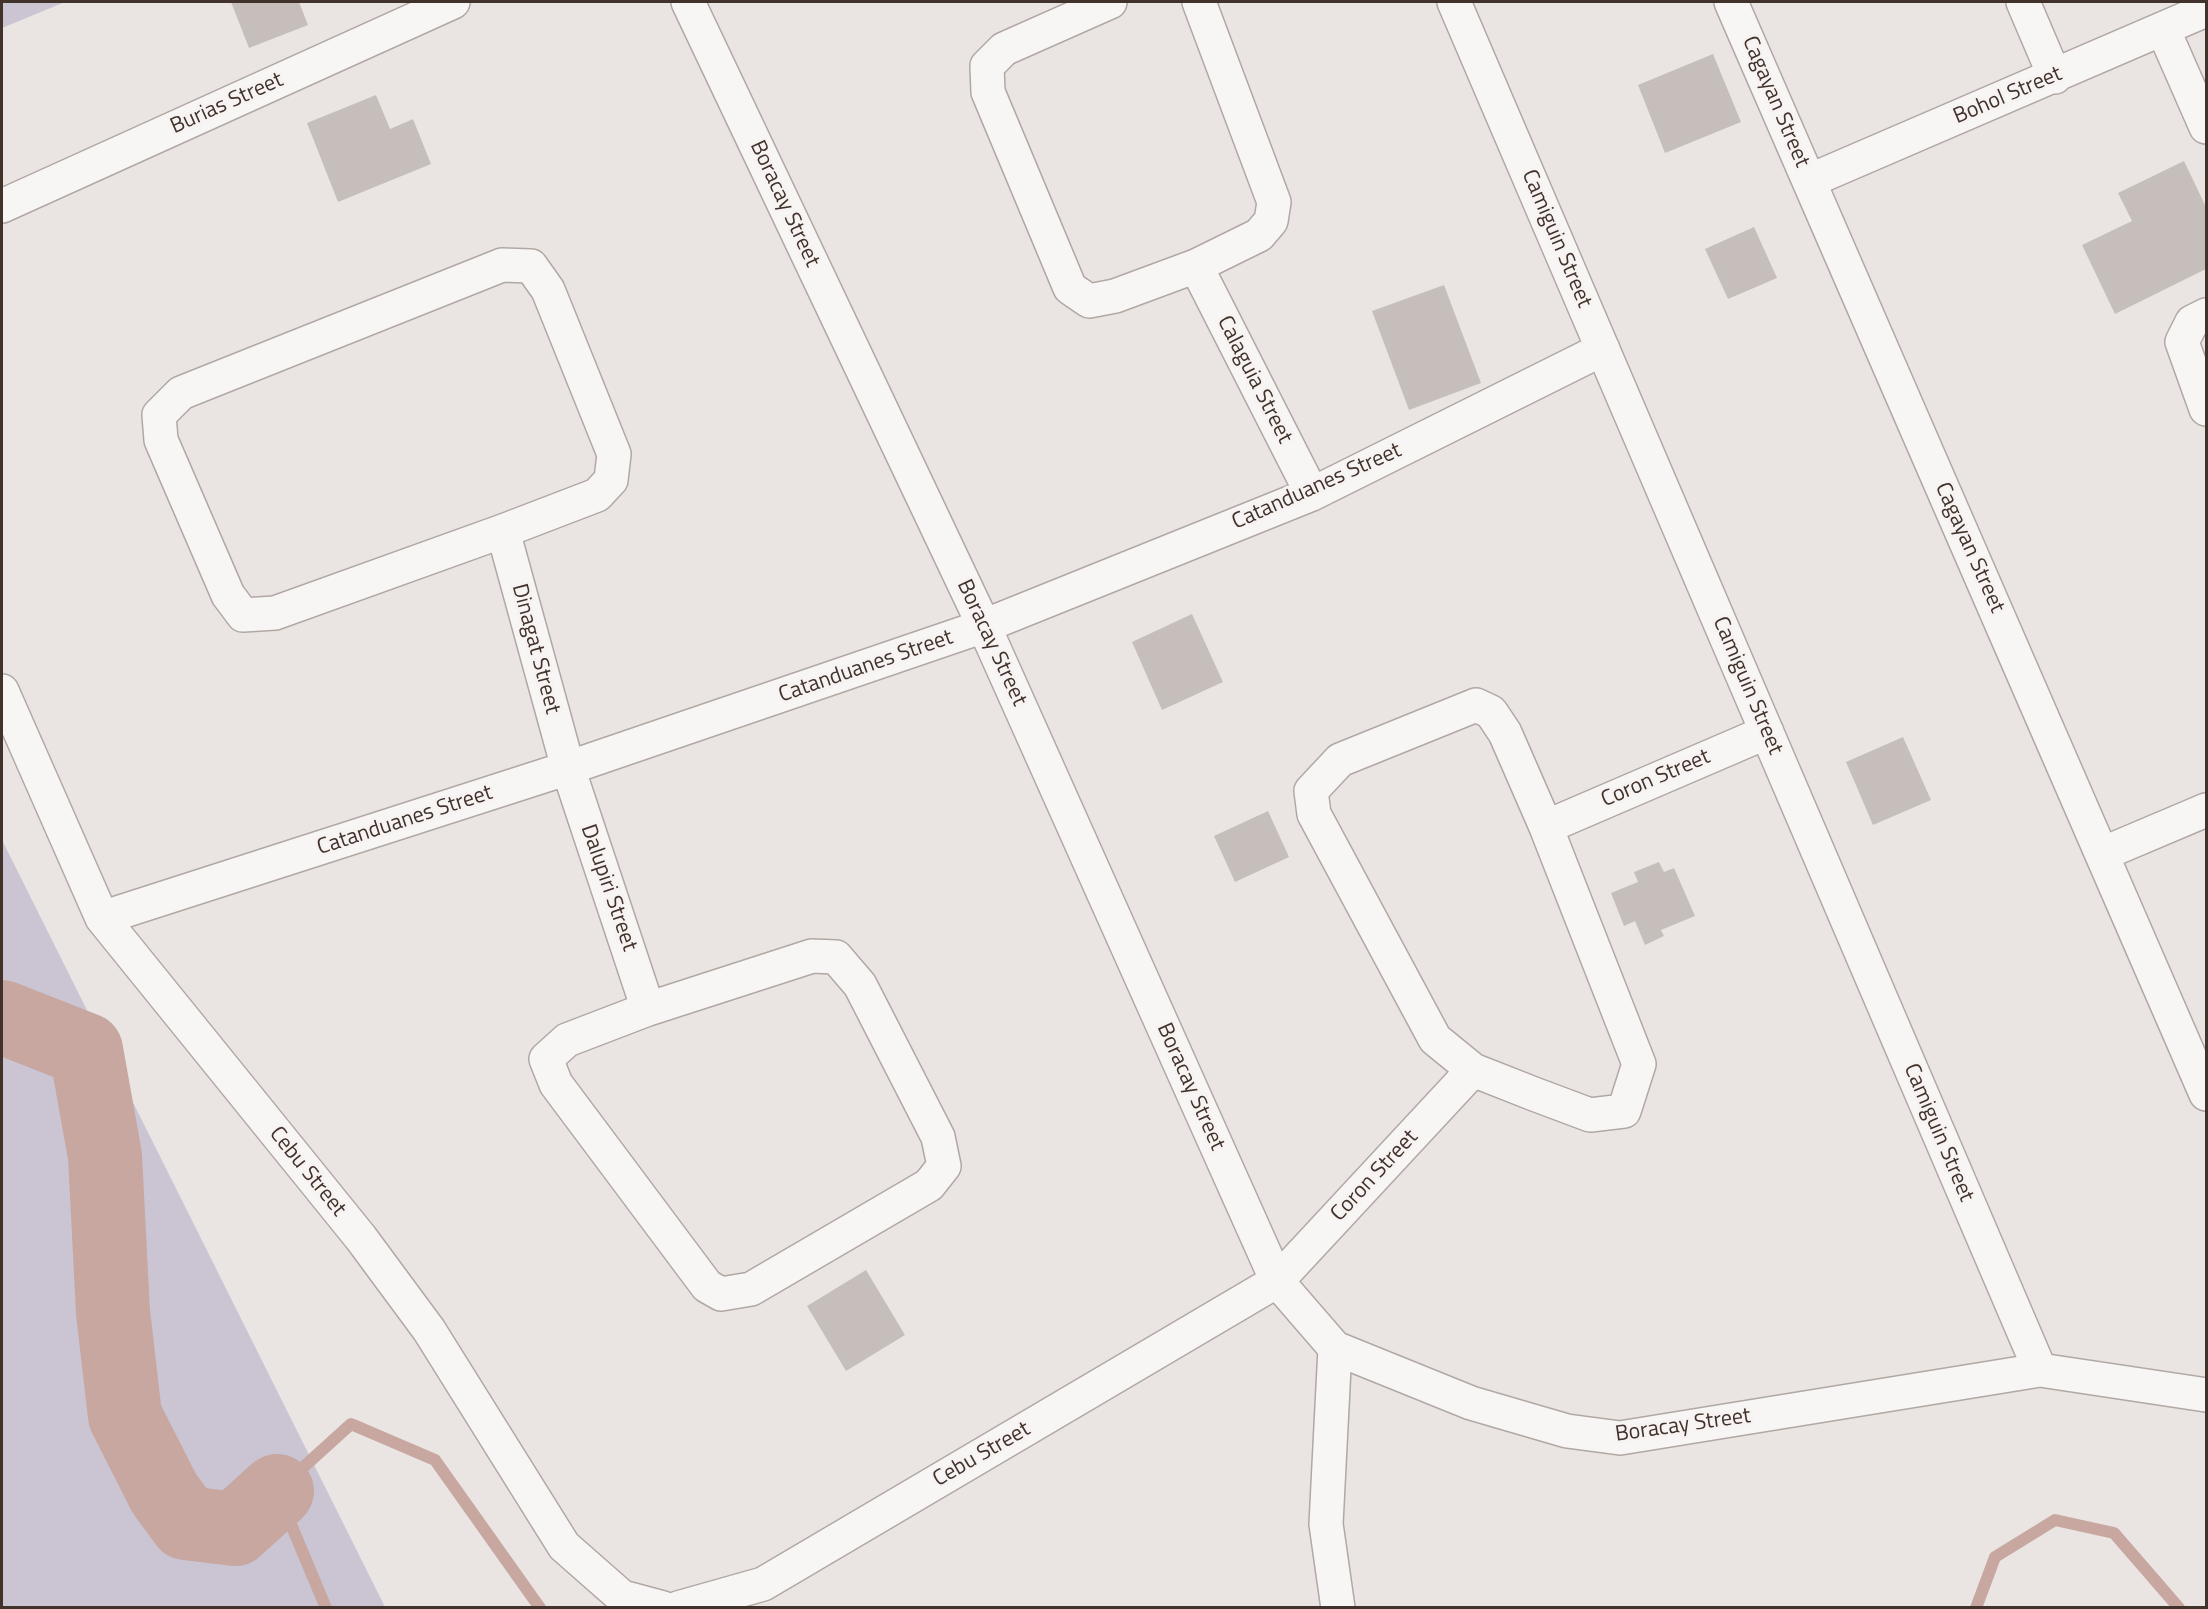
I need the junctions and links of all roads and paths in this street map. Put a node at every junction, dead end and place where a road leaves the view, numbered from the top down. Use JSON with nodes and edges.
{"nodes":[{"id":1,"x":453,"y":2,"type":"edge"},
{"id":2,"x":688,"y":2,"type":"edge"},
{"id":3,"x":1110,"y":2,"type":"edge"},
{"id":4,"x":1199,"y":2,"type":"edge"},
{"id":5,"x":1454,"y":2,"type":"edge"},
{"id":6,"x":1731,"y":2,"type":"edge"},
{"id":7,"x":2023,"y":2,"type":"edge"},
{"id":8,"x":2206,"y":10,"type":"edge"},
{"id":9,"x":2163,"y":29,"type":"junction"},
{"id":10,"x":2055,"y":77,"type":"junction"},
{"id":11,"x":2206,"y":127,"type":"edge"},
{"id":12,"x":1809,"y":181,"type":"junction"},
{"id":13,"x":2,"y":206,"type":"edge"},
{"id":14,"x":1196,"y":266,"type":"junction"},
{"id":15,"x":2206,"y":315,"type":"edge"},
{"id":16,"x":1603,"y":349,"type":"junction"},
{"id":17,"x":2206,"y":409,"type":"edge"},
{"id":18,"x":1312,"y":494,"type":"junction"},
{"id":19,"x":503,"y":531,"type":"junction"},
{"id":20,"x":984,"y":626,"type":"junction"},
{"id":21,"x":2,"y":691,"type":"edge"},
{"id":22,"x":1767,"y":732,"type":"junction"},
{"id":23,"x":568,"y":768,"type":"junction"},
{"id":24,"x":2206,"y":810,"type":"edge"},
{"id":25,"x":1546,"y":827,"type":"junction"},
{"id":26,"x":2102,"y":855,"type":"junction"},
{"id":27,"x":102,"y":918,"type":"junction"},
{"id":28,"x":648,"y":1009,"type":"junction"},
{"id":29,"x":1473,"y":1070,"type":"junction"},
{"id":30,"x":2206,"y":1094,"type":"edge"},
{"id":31,"x":1277,"y":1281,"type":"junction"},
{"id":32,"x":1335,"y":1348,"type":"junction"},
{"id":33,"x":2040,"y":1370,"type":"junction"},
{"id":34,"x":2206,"y":1395,"type":"edge"},
{"id":35,"x":663,"y":1608,"type":"edge"},
{"id":36,"x":678,"y":1608,"type":"edge"},
{"id":37,"x":1338,"y":1608,"type":"edge"}],
"edges":[{"from":1,"to":13,"type":"street","name":"Burias Street"},
{"from":2,"to":20,"type":"street","name":"Boracay Street"},
{"from":3,"to":14,"type":"street"},
{"from":4,"to":14,"type":"street"},
{"from":5,"to":16,"type":"street","name":"Camiguin Street"},
{"from":6,"to":12,"type":"street","name":"Cagayan Street"},
{"from":7,"to":10,"type":"street"},
{"from":8,"to":9,"type":"street","name":"Bohol Street"},
{"from":9,"to":10,"type":"street","name":"Bohol Street"},
{"from":9,"to":11,"type":"street"},
{"from":10,"to":12,"type":"street","name":"Bohol Street"},
{"from":12,"to":26,"type":"street","name":"Cagayan Street"},
{"from":14,"to":18,"type":"street","name":"Calaguia Street"},
{"from":15,"to":17,"type":"street"},
{"from":16,"to":18,"type":"street","name":"Catanduanes Street"},
{"from":16,"to":22,"type":"street","name":"Camiguin Street"},
{"from":18,"to":20,"type":"street","name":"Catanduanes Street"},
{"from":19,"to":19,"type":"street"},
{"from":19,"to":23,"type":"street","name":"Dinagat Street"},
{"from":20,"to":23,"type":"street","name":"Catanduanes Street"},
{"from":20,"to":31,"type":"street","name":"Boracay Street"},
{"from":21,"to":27,"type":"street","name":"Cebu Street"},
{"from":22,"to":25,"type":"street","name":"Coron Street"},
{"from":22,"to":33,"type":"street","name":"Camiguin Street"},
{"from":23,"to":27,"type":"street","name":"Catanduanes Street"},
{"from":23,"to":28,"type":"street","name":"Dalupiri Street"},
{"from":24,"to":26,"type":"street"},
{"from":25,"to":29,"type":"street"},
{"from":25,"to":29,"type":"street"},
{"from":26,"to":30,"type":"street","name":"Cagayan Street"},
{"from":27,"to":35,"type":"street","name":"Cebu Street"},
{"from":28,"to":28,"type":"street"},
{"from":29,"to":31,"type":"street","name":"Coron Street"},
{"from":31,"to":32,"type":"street","name":"Boracay Street"},
{"from":31,"to":36,"type":"street","name":"Cebu Street"},
{"from":32,"to":33,"type":"street","name":"Boracay Street"},
{"from":32,"to":37,"type":"street"},
{"from":33,"to":34,"type":"street","name":"Boracay Street"}]}
